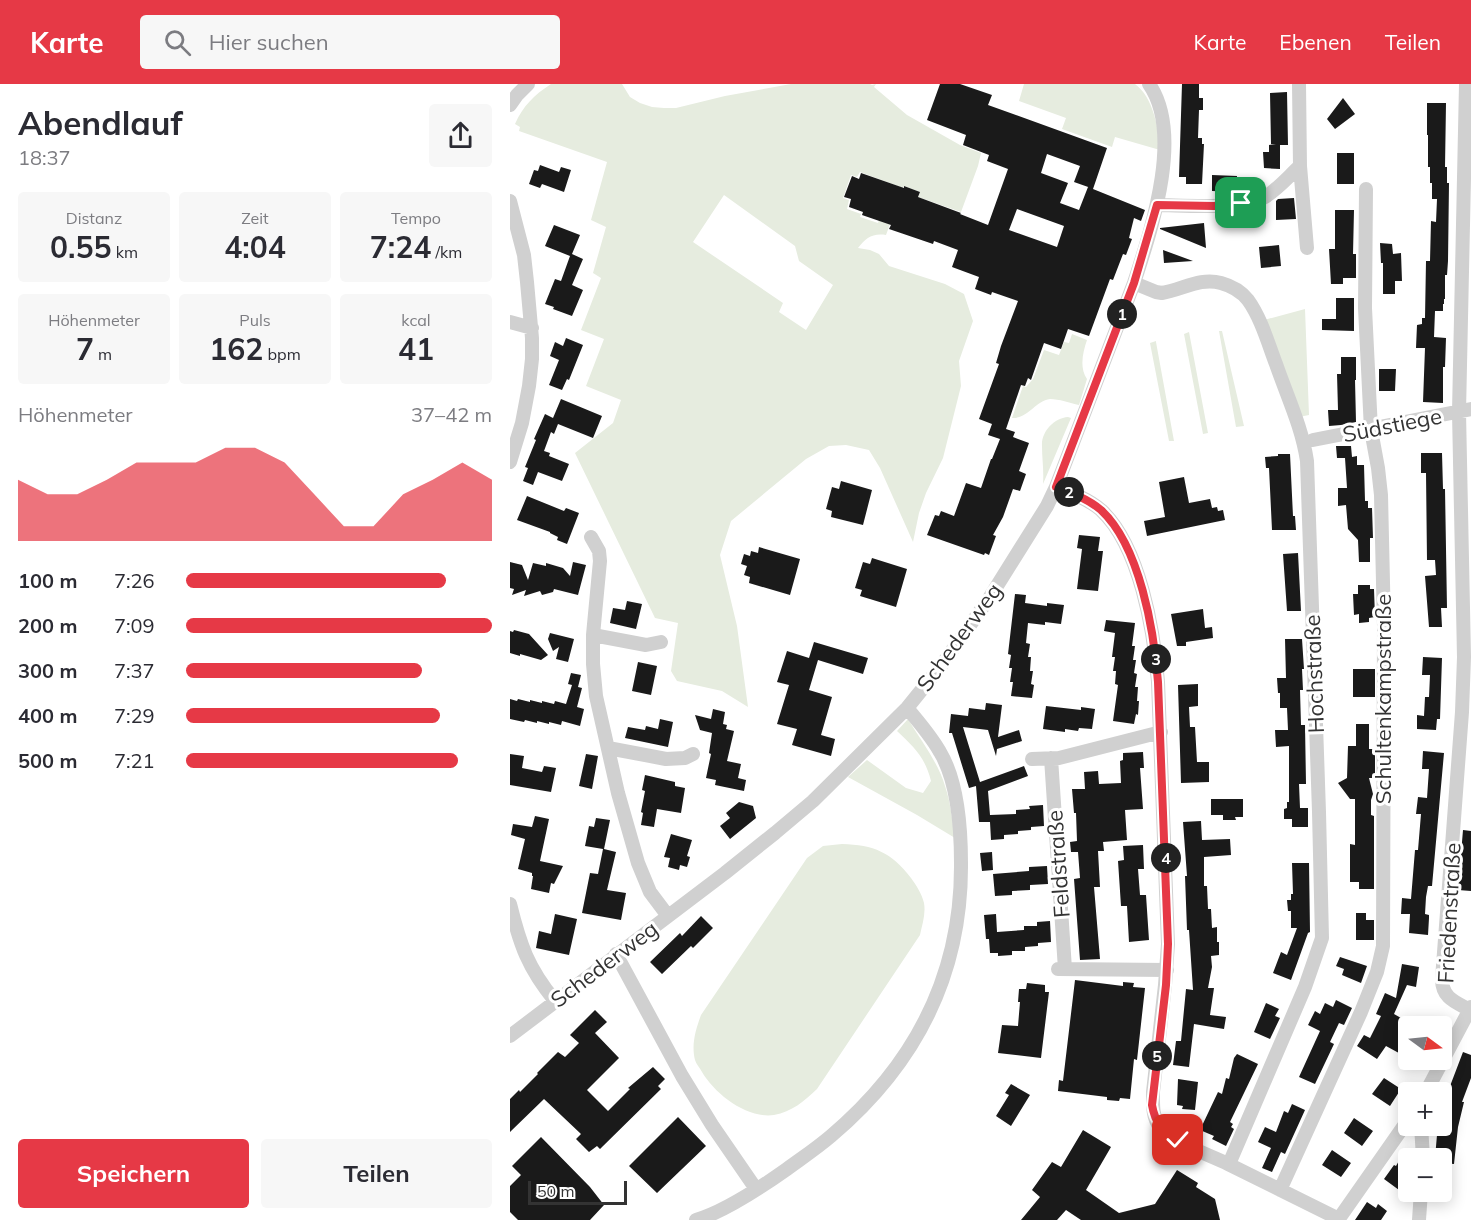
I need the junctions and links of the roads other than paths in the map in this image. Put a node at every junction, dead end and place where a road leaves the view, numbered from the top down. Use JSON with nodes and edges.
{"nodes":[{"id":1,"x":528,"y":84,"type":"edge"},
{"id":2,"x":1149,"y":84,"type":"edge"},
{"id":3,"x":1162,"y":84,"type":"edge"},
{"id":4,"x":1299,"y":84,"type":"edge"},
{"id":5,"x":1466,"y":84,"type":"edge"},
{"id":6,"x":512,"y":96,"type":"edge"},
{"id":7,"x":1161,"y":106,"type":"junction"},
{"id":8,"x":1300,"y":165,"type":"junction"},
{"id":9,"x":1366,"y":189,"type":"dead end"},
{"id":10,"x":510,"y":201,"type":"edge"},
{"id":11,"x":1157,"y":205,"type":"junction"},
{"id":12,"x":1307,"y":248,"type":"dead end"},
{"id":13,"x":1134,"y":283,"type":"junction"},
{"id":14,"x":510,"y":322,"type":"edge"},
{"id":15,"x":532,"y":328,"type":"junction"},
{"id":16,"x":1465,"y":410,"type":"edge"},
{"id":17,"x":1371,"y":430,"type":"junction"},
{"id":18,"x":1313,"y":440,"type":"dead end"},
{"id":19,"x":511,"y":458,"type":"edge"},
{"id":20,"x":1056,"y":487,"type":"junction"},
{"id":21,"x":591,"y":537,"type":"dead end"},
{"id":22,"x":593,"y":635,"type":"junction"},
{"id":23,"x":661,"y":642,"type":"dead end"},
{"id":24,"x":907,"y":708,"type":"junction"},
{"id":25,"x":1161,"y":732,"type":"junction"},
{"id":26,"x":608,"y":748,"type":"junction"},
{"id":27,"x":693,"y":754,"type":"dead end"},
{"id":28,"x":1051,"y":758,"type":"junction"},
{"id":29,"x":1032,"y":759,"type":"dead end"},
{"id":30,"x":510,"y":904,"type":"edge"},
{"id":31,"x":668,"y":916,"type":"junction"},
{"id":32,"x":616,"y":954,"type":"junction"},
{"id":33,"x":1167,"y":970,"type":"junction"},
{"id":34,"x":555,"y":1001,"type":"junction"},
{"id":35,"x":1470,"y":1008,"type":"edge"},
{"id":36,"x":510,"y":1036,"type":"edge"},
{"id":37,"x":1431,"y":1082,"type":"edge"},
{"id":38,"x":1398,"y":1134,"type":"edge"},
{"id":39,"x":1229,"y":1164,"type":"junction"},
{"id":40,"x":756,"y":1189,"type":"junction"},
{"id":41,"x":1280,"y":1190,"type":"junction"},
{"id":42,"x":1420,"y":1202,"type":"edge"},
{"id":43,"x":696,"y":1220,"type":"edge"},
{"id":44,"x":1339,"y":1220,"type":"edge"},
{"id":45,"x":1419,"y":1220,"type":"edge"}],
"edges":[{"from":1,"to":6,"type":"street"},
{"from":2,"to":7,"type":"street","name":"Schederweg"},
{"from":3,"to":7,"type":"street"},
{"from":4,"to":8,"type":"street"},
{"from":5,"to":16,"type":"street","name":"Friedenstraße"},
{"from":7,"to":11,"type":"street","name":"Schederweg"},
{"from":8,"to":11,"type":"street"},
{"from":8,"to":12,"type":"street"},
{"from":9,"to":17,"type":"street","name":"Schultenkampstraße"},
{"from":10,"to":15,"type":"street"},
{"from":11,"to":13,"type":"street","name":"Schederweg"},
{"from":13,"to":20,"type":"street","name":"Schederweg"},
{"from":13,"to":39,"type":"street","name":"Hochstraße"},
{"from":14,"to":15,"type":"street"},
{"from":15,"to":19,"type":"street"},
{"from":16,"to":17,"type":"street","name":"Südstiege"},
{"from":16,"to":35,"type":"street","name":"Friedenstraße"},
{"from":17,"to":18,"type":"street","name":"Südstiege"},
{"from":17,"to":41,"type":"street","name":"Schultenkampstraße"},
{"from":20,"to":24,"type":"street","name":"Schederweg"},
{"from":20,"to":25,"type":"street"},
{"from":21,"to":22,"type":"street"},
{"from":22,"to":23,"type":"street"},
{"from":22,"to":26,"type":"street"},
{"from":24,"to":31,"type":"street","name":"Schederweg"},
{"from":24,"to":40,"type":"street"},
{"from":25,"to":28,"type":"street"},
{"from":25,"to":33,"type":"street"},
{"from":26,"to":27,"type":"street"},
{"from":26,"to":31,"type":"street"},
{"from":28,"to":29,"type":"street"},
{"from":28,"to":33,"type":"street","name":"Feldstraße"},
{"from":30,"to":34,"type":"street"},
{"from":31,"to":32,"type":"street","name":"Schederweg"},
{"from":32,"to":34,"type":"street","name":"Schederweg"},
{"from":32,"to":40,"type":"street"},
{"from":33,"to":39,"type":"street"},
{"from":34,"to":36,"type":"street","name":"Schederweg"},
{"from":35,"to":37,"type":"street"},
{"from":38,"to":44,"type":"street"},
{"from":39,"to":41,"type":"street"},
{"from":40,"to":43,"type":"street"},
{"from":41,"to":44,"type":"street"},
{"from":42,"to":45,"type":"street"}]}
